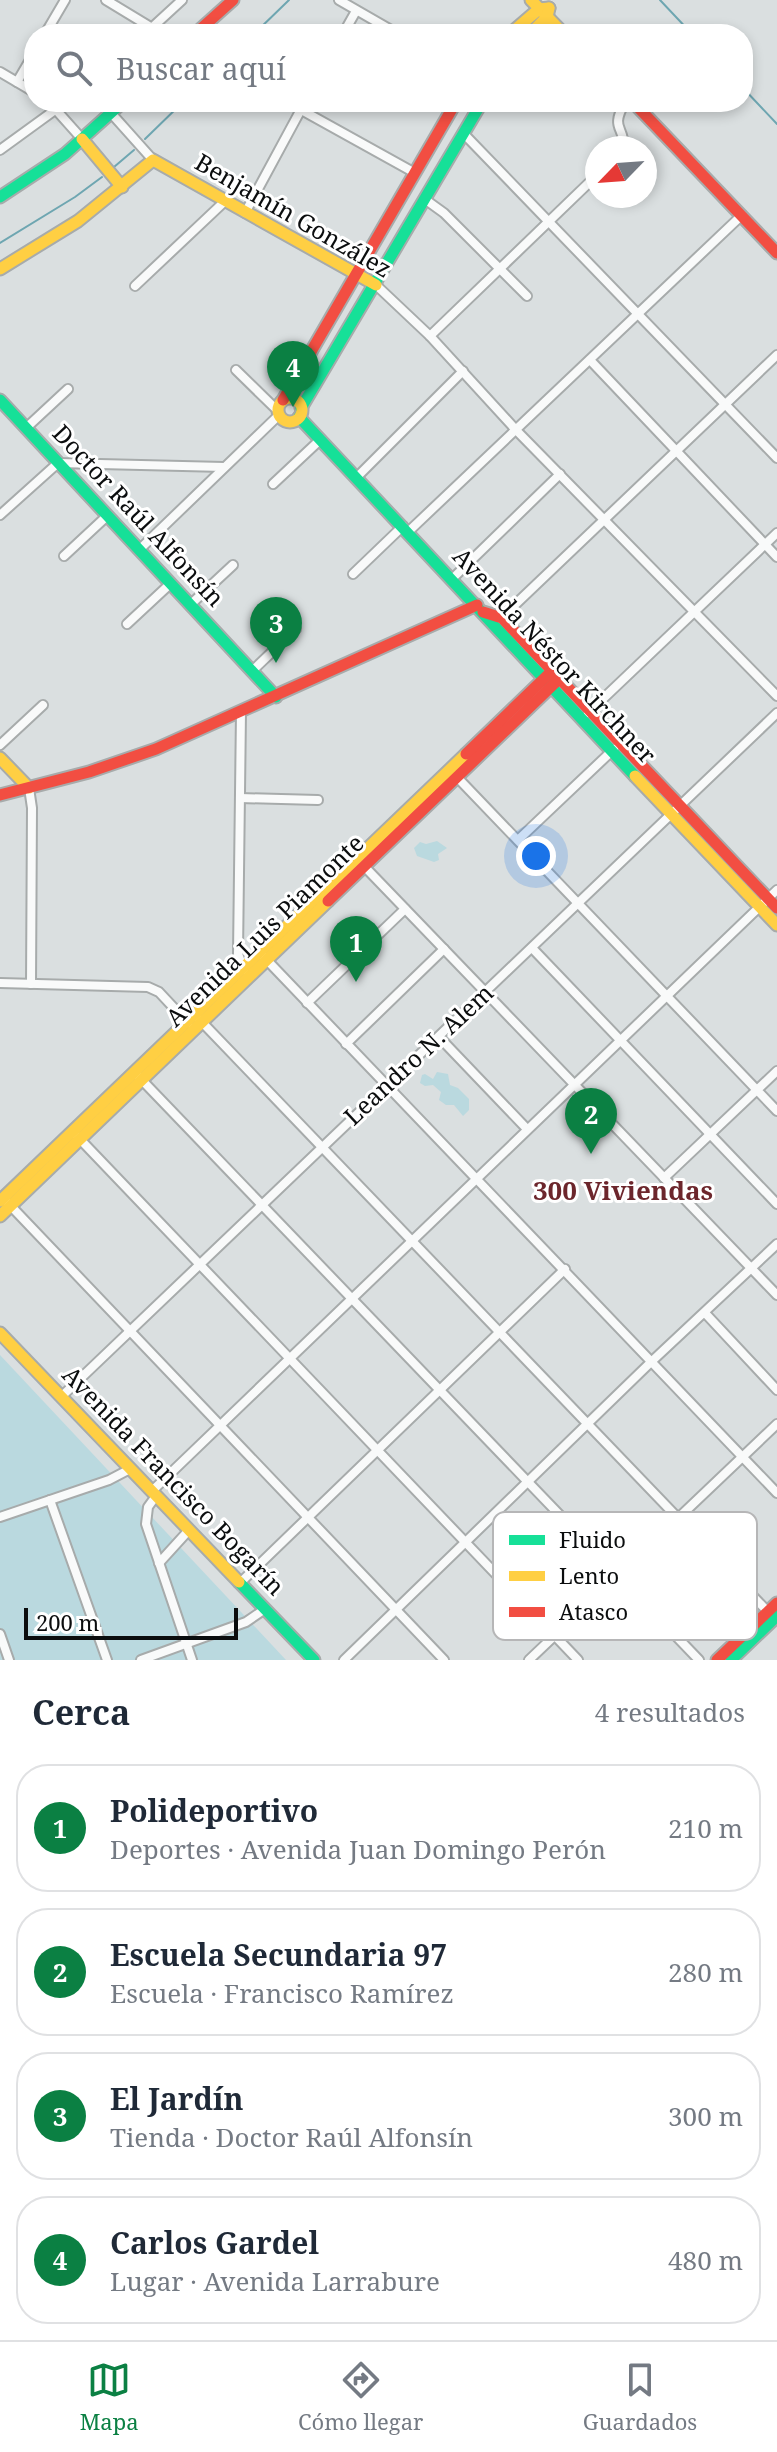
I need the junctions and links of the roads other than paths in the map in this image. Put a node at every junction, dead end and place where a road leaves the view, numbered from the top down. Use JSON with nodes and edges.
{"nodes":[{"id":1,"x":65,"y":0,"type":"edge"},
{"id":2,"x":106,"y":0,"type":"edge"},
{"id":3,"x":182,"y":0,"type":"edge"},
{"id":4,"x":233,"y":0,"type":"edge"},
{"id":5,"x":339,"y":0,"type":"edge"},
{"id":6,"x":544,"y":6,"type":"edge"},
{"id":7,"x":356,"y":11,"type":"junction"},
{"id":8,"x":51,"y":24,"type":"edge"},
{"id":9,"x":139,"y":24,"type":"edge"},
{"id":10,"x":156,"y":24,"type":"edge"},
{"id":11,"x":206,"y":24,"type":"edge"},
{"id":12,"x":349,"y":24,"type":"edge"},
{"id":13,"x":380,"y":24,"type":"edge"},
{"id":14,"x":522,"y":24,"type":"edge"},
{"id":15,"x":535,"y":24,"type":"edge"},
{"id":16,"x":557,"y":24,"type":"edge"},
{"id":17,"x":563,"y":24,"type":"edge"},
{"id":18,"x":24,"y":70,"type":"edge"},
{"id":19,"x":0,"y":72,"type":"edge"},
{"id":20,"x":17,"y":82,"type":"junction"},
{"id":21,"x":24,"y":86,"type":"edge"},
{"id":22,"x":54,"y":112,"type":"edge"},
{"id":23,"x":59,"y":112,"type":"edge"},
{"id":24,"x":299,"y":112,"type":"edge"},
{"id":25,"x":315,"y":112,"type":"edge"},
{"id":26,"x":450,"y":112,"type":"edge"},
{"id":27,"x":476,"y":112,"type":"edge"},
{"id":28,"x":620,"y":112,"type":"edge"},
{"id":29,"x":643,"y":112,"type":"edge"},
{"id":30,"x":111,"y":113,"type":"joint"},
{"id":31,"x":464,"y":134,"type":"junction"},
{"id":32,"x":622,"y":136,"type":"edge"},
{"id":33,"x":82,"y":139,"type":"junction"},
{"id":34,"x":0,"y":150,"type":"edge"},
{"id":35,"x":153,"y":160,"type":"junction"},
{"id":36,"x":415,"y":173,"type":"junction"},
{"id":37,"x":585,"y":186,"type":"edge"},
{"id":38,"x":122,"y":187,"type":"junction"},
{"id":39,"x":0,"y":197,"type":"edge"},
{"id":40,"x":426,"y":200,"type":"junction"},
{"id":41,"x":224,"y":202,"type":"junction"},
{"id":42,"x":245,"y":213,"type":"junction"},
{"id":43,"x":742,"y":215,"type":"junction"},
{"id":44,"x":548,"y":221,"type":"junction"},
{"id":45,"x":777,"y":253,"type":"edge"},
{"id":46,"x":500,"y":268,"type":"junction"},
{"id":47,"x":0,"y":269,"type":"edge"},
{"id":48,"x":357,"y":274,"type":"junction"},
{"id":49,"x":376,"y":285,"type":"junction"},
{"id":50,"x":135,"y":286,"type":"dead end"},
{"id":51,"x":527,"y":296,"type":"dead end"},
{"id":52,"x":638,"y":315,"type":"junction"},
{"id":53,"x":430,"y":336,"type":"junction"},
{"id":54,"x":777,"y":355,"type":"edge"},
{"id":55,"x":590,"y":360,"type":"junction"},
{"id":56,"x":236,"y":370,"type":"dead end"},
{"id":57,"x":463,"y":371,"type":"junction"},
{"id":58,"x":68,"y":389,"type":"dead end"},
{"id":59,"x":726,"y":404,"type":"junction"},
{"id":60,"x":2,"y":407,"type":"edge"},
{"id":61,"x":280,"y":409,"type":"junction"},
{"id":62,"x":300,"y":412,"type":"junction"},
{"id":63,"x":26,"y":428,"type":"junction"},
{"id":64,"x":516,"y":430,"type":"junction"},
{"id":65,"x":321,"y":439,"type":"junction"},
{"id":66,"x":676,"y":451,"type":"junction"},
{"id":67,"x":777,"y":458,"type":"edge"},
{"id":68,"x":58,"y":463,"type":"junction"},
{"id":69,"x":224,"y":467,"type":"junction"},
{"id":70,"x":560,"y":474,"type":"junction"},
{"id":71,"x":357,"y":477,"type":"junction"},
{"id":72,"x":273,"y":484,"type":"dead end"},
{"id":73,"x":0,"y":515,"type":"edge"},
{"id":74,"x":107,"y":516,"type":"junction"},
{"id":75,"x":604,"y":519,"type":"junction"},
{"id":76,"x":405,"y":529,"type":"junction"},
{"id":77,"x":777,"y":533,"type":"edge"},
{"id":78,"x":765,"y":545,"type":"junction"},
{"id":79,"x":139,"y":550,"type":"junction"},
{"id":80,"x":64,"y":556,"type":"dead end"},
{"id":81,"x":777,"y":557,"type":"edge"},
{"id":82,"x":233,"y":565,"type":"dead end"},
{"id":83,"x":353,"y":574,"type":"dead end"},
{"id":84,"x":452,"y":579,"type":"junction"},
{"id":85,"x":170,"y":584,"type":"junction"},
{"id":86,"x":190,"y":605,"type":"junction"},
{"id":87,"x":480,"y":608,"type":"junction"},
{"id":88,"x":694,"y":611,"type":"junction"},
{"id":89,"x":498,"y":622,"type":"junction"},
{"id":90,"x":127,"y":624,"type":"dead end"},
{"id":91,"x":296,"y":629,"type":"dead end"},
{"id":92,"x":252,"y":671,"type":"junction"},
{"id":93,"x":552,"y":680,"type":"junction"},
{"id":94,"x":777,"y":696,"type":"edge"},
{"id":95,"x":276,"y":697,"type":"junction"},
{"id":96,"x":43,"y":705,"type":"dead end"},
{"id":97,"x":241,"y":712,"type":"junction"},
{"id":98,"x":777,"y":713,"type":"edge"},
{"id":99,"x":586,"y":715,"type":"junction"},
{"id":100,"x":0,"y":745,"type":"edge"},
{"id":101,"x":616,"y":747,"type":"junction"},
{"id":102,"x":0,"y":758,"type":"edge"},
{"id":103,"x":454,"y":774,"type":"junction"},
{"id":104,"x":29,"y":788,"type":"junction"},
{"id":105,"x":0,"y":795,"type":"edge"},
{"id":106,"x":240,"y":798,"type":"junction"},
{"id":107,"x":318,"y":800,"type":"dead end"},
{"id":108,"x":676,"y":810,"type":"junction"},
{"id":109,"x":518,"y":840,"type":"junction"},
{"id":110,"x":362,"y":863,"type":"junction"},
{"id":111,"x":768,"y":898,"type":"edge"},
{"id":112,"x":579,"y":904,"type":"junction"},
{"id":113,"x":777,"y":908,"type":"edge"},
{"id":114,"x":405,"y":909,"type":"junction"},
{"id":115,"x":777,"y":925,"type":"edge"},
{"id":116,"x":532,"y":948,"type":"junction"},
{"id":117,"x":444,"y":949,"type":"junction"},
{"id":118,"x":263,"y":956,"type":"junction"},
{"id":119,"x":246,"y":973,"type":"junction"},
{"id":120,"x":0,"y":983,"type":"edge"},
{"id":121,"x":31,"y":984,"type":"junction"},
{"id":122,"x":486,"y":993,"type":"junction"},
{"id":123,"x":668,"y":996,"type":"junction"},
{"id":124,"x":307,"y":1003,"type":"junction"},
{"id":125,"x":194,"y":1022,"type":"junction"},
{"id":126,"x":439,"y":1037,"type":"junction"},
{"id":127,"x":621,"y":1040,"type":"junction"},
{"id":128,"x":346,"y":1044,"type":"junction"},
{"id":129,"x":777,"y":1071,"type":"edge"},
{"id":130,"x":138,"y":1076,"type":"junction"},
{"id":131,"x":574,"y":1085,"type":"junction"},
{"id":132,"x":387,"y":1086,"type":"junction"},
{"id":133,"x":757,"y":1090,"type":"junction"},
{"id":134,"x":777,"y":1111,"type":"edge"},
{"id":135,"x":527,"y":1129,"type":"junction"},
{"id":136,"x":709,"y":1133,"type":"junction"},
{"id":137,"x":76,"y":1135,"type":"junction"},
{"id":138,"x":321,"y":1147,"type":"junction"},
{"id":139,"x":476,"y":1178,"type":"junction"},
{"id":140,"x":664,"y":1178,"type":"junction"},
{"id":141,"x":5,"y":1202,"type":"edge"},
{"id":142,"x":261,"y":1204,"type":"junction"},
{"id":143,"x":777,"y":1204,"type":"edge"},
{"id":144,"x":0,"y":1216,"type":"edge"},
{"id":145,"x":411,"y":1241,"type":"junction"},
{"id":146,"x":777,"y":1244,"type":"edge"},
{"id":147,"x":199,"y":1264,"type":"junction"},
{"id":148,"x":565,"y":1269,"type":"junction"},
{"id":149,"x":751,"y":1269,"type":"junction"},
{"id":150,"x":777,"y":1295,"type":"edge"},
{"id":151,"x":351,"y":1298,"type":"junction"},
{"id":152,"x":705,"y":1313,"type":"junction"},
{"id":153,"x":129,"y":1331,"type":"junction"},
{"id":154,"x":0,"y":1333,"type":"edge"},
{"id":155,"x":500,"y":1334,"type":"junction"},
{"id":156,"x":289,"y":1358,"type":"junction"},
{"id":157,"x":651,"y":1362,"type":"junction"},
{"id":158,"x":777,"y":1390,"type":"edge"},
{"id":159,"x":440,"y":1391,"type":"junction"},
{"id":160,"x":61,"y":1397,"type":"junction"},
{"id":161,"x":587,"y":1424,"type":"junction"},
{"id":162,"x":777,"y":1424,"type":"edge"},
{"id":163,"x":220,"y":1426,"type":"junction"},
{"id":164,"x":378,"y":1451,"type":"junction"},
{"id":165,"x":742,"y":1457,"type":"junction"},
{"id":166,"x":130,"y":1469,"type":"junction"},
{"id":167,"x":528,"y":1482,"type":"junction"},
{"id":168,"x":777,"y":1493,"type":"edge"},
{"id":169,"x":154,"y":1494,"type":"junction"},
{"id":170,"x":50,"y":1500,"type":"junction"},
{"id":171,"x":496,"y":1512,"type":"edge"},
{"id":172,"x":557,"y":1512,"type":"edge"},
{"id":173,"x":671,"y":1512,"type":"edge"},
{"id":174,"x":683,"y":1512,"type":"edge"},
{"id":175,"x":493,"y":1515,"type":"edge"},
{"id":176,"x":0,"y":1517,"type":"edge"},
{"id":177,"x":308,"y":1518,"type":"junction"},
{"id":178,"x":189,"y":1530,"type":"junction"},
{"id":179,"x":465,"y":1542,"type":"junction"},
{"id":180,"x":159,"y":1563,"type":"junction"},
{"id":181,"x":493,"y":1571,"type":"edge"},
{"id":182,"x":240,"y":1583,"type":"junction"},
{"id":183,"x":757,"y":1600,"type":"edge"},
{"id":184,"x":777,"y":1603,"type":"edge"},
{"id":185,"x":265,"y":1609,"type":"junction"},
{"id":186,"x":396,"y":1610,"type":"junction"},
{"id":187,"x":774,"y":1617,"type":"edge"},
{"id":188,"x":757,"y":1630,"type":"edge"},
{"id":189,"x":0,"y":1634,"type":"edge"},
{"id":190,"x":757,"y":1634,"type":"edge"},
{"id":191,"x":551,"y":1640,"type":"edge"},
{"id":192,"x":559,"y":1640,"type":"edge"},
{"id":193,"x":680,"y":1640,"type":"edge"},
{"id":194,"x":744,"y":1640,"type":"edge"},
{"id":195,"x":751,"y":1640,"type":"edge"},
{"id":196,"x":186,"y":1644,"type":"junction"},
{"id":197,"x":306,"y":1657,"type":"edge"},
{"id":198,"x":9,"y":1660,"type":"edge"},
{"id":199,"x":107,"y":1660,"type":"edge"},
{"id":200,"x":141,"y":1660,"type":"edge"},
{"id":201,"x":192,"y":1660,"type":"edge"},
{"id":202,"x":344,"y":1660,"type":"edge"},
{"id":203,"x":444,"y":1660,"type":"edge"},
{"id":204,"x":529,"y":1660,"type":"edge"},
{"id":205,"x":578,"y":1660,"type":"edge"},
{"id":206,"x":699,"y":1660,"type":"edge"},
{"id":207,"x":717,"y":1660,"type":"edge"},
{"id":208,"x":731,"y":1660,"type":"edge"}],
"edges":[{"from":1,"to":8,"type":"street"},
{"from":2,"to":9,"type":"street"},
{"from":3,"to":10,"type":"street"},
{"from":4,"to":11,"type":"main road"},
{"from":5,"to":7,"type":"street"},
{"from":6,"to":14,"type":"main road"},
{"from":6,"to":15,"type":"main road"},
{"from":6,"to":16,"type":"main road"},
{"from":6,"to":17,"type":"main road"},
{"from":7,"to":12,"type":"street"},
{"from":7,"to":13,"type":"street"},
{"from":18,"to":20,"type":"street"},
{"from":19,"to":20,"type":"street"},
{"from":20,"to":21,"type":"street"},
{"from":22,"to":34,"type":"street"},
{"from":23,"to":33,"type":"street"},
{"from":24,"to":42,"type":"street"},
{"from":25,"to":36,"type":"street"},
{"from":26,"to":36,"type":"main road"},
{"from":27,"to":31,"type":"main road"},
{"from":28,"to":32,"type":"street"},
{"from":29,"to":43,"type":"main road"},
{"from":30,"to":33,"type":"main road"},
{"from":30,"to":35,"type":"street","name":"Benjamín González"},
{"from":31,"to":40,"type":"main road"},
{"from":31,"to":44,"type":"street"},
{"from":33,"to":38,"type":"main road"},
{"from":33,"to":39,"type":"main road"},
{"from":35,"to":38,"type":"main road"},
{"from":35,"to":41,"type":"main road","name":"Benjamín González"},
{"from":36,"to":48,"type":"main road"},
{"from":37,"to":44,"type":"street"},
{"from":38,"to":47,"type":"main road"},
{"from":40,"to":46,"type":"street"},
{"from":40,"to":49,"type":"main road"},
{"from":41,"to":42,"type":"main road","name":"Benjamín González"},
{"from":41,"to":50,"type":"street"},
{"from":42,"to":48,"type":"main road","name":"Benjamín González"},
{"from":43,"to":45,"type":"main road"},
{"from":43,"to":52,"type":"street"},
{"from":44,"to":46,"type":"street"},
{"from":44,"to":52,"type":"street"},
{"from":46,"to":51,"type":"street"},
{"from":46,"to":53,"type":"street"},
{"from":48,"to":49,"type":"main road","name":"Benjamín González"},
{"from":48,"to":61,"type":"main road"},
{"from":49,"to":53,"type":"street","name":"Benjamín González"},
{"from":49,"to":62,"type":"main road"},
{"from":52,"to":55,"type":"street"},
{"from":52,"to":59,"type":"street"},
{"from":53,"to":57,"type":"street","name":"Benjamín González"},
{"from":54,"to":59,"type":"street"},
{"from":55,"to":64,"type":"street"},
{"from":55,"to":66,"type":"street"},
{"from":56,"to":61,"type":"street"},
{"from":57,"to":64,"type":"street","name":"Benjamín González"},
{"from":57,"to":71,"type":"street"},
{"from":58,"to":63,"type":"street"},
{"from":59,"to":66,"type":"street"},
{"from":59,"to":67,"type":"street"},
{"from":60,"to":63,"type":"main road","name":"Doctor Raúl Alfonsín"},
{"from":61,"to":62,"type":"main road"},
{"from":61,"to":62,"type":"main road"},
{"from":61,"to":69,"type":"street"},
{"from":62,"to":65,"type":"main road","name":"Avenida Néstor Kirchner"},
{"from":63,"to":68,"type":"main road","name":"Doctor Raúl Alfonsín"},
{"from":64,"to":70,"type":"street","name":"Benjamín González"},
{"from":64,"to":76,"type":"street"},
{"from":65,"to":71,"type":"main road","name":"Avenida Néstor Kirchner"},
{"from":65,"to":72,"type":"street"},
{"from":66,"to":75,"type":"street"},
{"from":66,"to":78,"type":"street"},
{"from":68,"to":69,"type":"street"},
{"from":68,"to":73,"type":"street"},
{"from":68,"to":74,"type":"main road","name":"Doctor Raúl Alfonsín"},
{"from":69,"to":79,"type":"street"},
{"from":70,"to":75,"type":"street","name":"Benjamín González"},
{"from":70,"to":84,"type":"street"},
{"from":71,"to":76,"type":"main road","name":"Avenida Néstor Kirchner"},
{"from":74,"to":79,"type":"main road","name":"Doctor Raúl Alfonsín"},
{"from":74,"to":80,"type":"street"},
{"from":75,"to":88,"type":"street","name":"Benjamín González"},
{"from":75,"to":89,"type":"street"},
{"from":76,"to":83,"type":"street"},
{"from":76,"to":84,"type":"main road","name":"Avenida Néstor Kirchner"},
{"from":77,"to":78,"type":"street"},
{"from":78,"to":81,"type":"street"},
{"from":78,"to":88,"type":"street"},
{"from":79,"to":85,"type":"main road","name":"Doctor Raúl Alfonsín"},
{"from":82,"to":86,"type":"street"},
{"from":84,"to":87,"type":"main road","name":"Avenida Néstor Kirchner"},
{"from":85,"to":86,"type":"main road","name":"Doctor Raúl Alfonsín"},
{"from":85,"to":90,"type":"street"},
{"from":86,"to":92,"type":"main road","name":"Doctor Raúl Alfonsín"},
{"from":87,"to":89,"type":"main road"},
{"from":87,"to":95,"type":"main road"},
{"from":88,"to":94,"type":"street","name":"Benjamín González"},
{"from":88,"to":99,"type":"street"},
{"from":89,"to":93,"type":"main road"},
{"from":91,"to":92,"type":"street"},
{"from":92,"to":95,"type":"main road","name":"Doctor Raúl Alfonsín"},
{"from":93,"to":99,"type":"main road"},
{"from":93,"to":103,"type":"main road","name":"Avenida Luis Piamonte"},
{"from":95,"to":97,"type":"main road"},
{"from":96,"to":100,"type":"street"},
{"from":97,"to":104,"type":"main road"},
{"from":97,"to":106,"type":"street"},
{"from":98,"to":108,"type":"street","name":"Leandro N. Alem"},
{"from":99,"to":101,"type":"main road"},
{"from":101,"to":108,"type":"main road"},
{"from":101,"to":109,"type":"street"},
{"from":102,"to":104,"type":"main road"},
{"from":103,"to":109,"type":"street"},
{"from":103,"to":110,"type":"main road","name":"Avenida Luis Piamonte"},
{"from":104,"to":105,"type":"main road"},
{"from":104,"to":121,"type":"street"},
{"from":106,"to":107,"type":"street"},
{"from":106,"to":119,"type":"street"},
{"from":108,"to":111,"type":"main road"},
{"from":108,"to":112,"type":"street","name":"Leandro N. Alem"},
{"from":109,"to":112,"type":"street"},
{"from":110,"to":114,"type":"street"},
{"from":110,"to":118,"type":"main road","name":"Avenida Luis Piamonte"},
{"from":111,"to":113,"type":"main road"},
{"from":111,"to":115,"type":"main road"},
{"from":111,"to":123,"type":"street"},
{"from":112,"to":116,"type":"street","name":"Leandro N. Alem"},
{"from":112,"to":123,"type":"street"},
{"from":114,"to":117,"type":"street"},
{"from":114,"to":124,"type":"street"},
{"from":116,"to":122,"type":"street","name":"Leandro N. Alem"},
{"from":116,"to":127,"type":"street"},
{"from":117,"to":122,"type":"street"},
{"from":117,"to":128,"type":"street"},
{"from":118,"to":119,"type":"main road","name":"Avenida Luis Piamonte"},
{"from":118,"to":124,"type":"street"},
{"from":119,"to":125,"type":"main road","name":"Avenida Luis Piamonte"},
{"from":120,"to":121,"type":"street"},
{"from":121,"to":125,"type":"street"},
{"from":122,"to":126,"type":"street","name":"Leandro N. Alem"},
{"from":122,"to":131,"type":"street"},
{"from":123,"to":127,"type":"street"},
{"from":123,"to":133,"type":"street"},
{"from":124,"to":128,"type":"street"},
{"from":125,"to":130,"type":"main road","name":"Avenida Luis Piamonte"},
{"from":125,"to":138,"type":"street"},
{"from":126,"to":132,"type":"street","name":"Leandro N. Alem"},
{"from":126,"to":135,"type":"street"},
{"from":127,"to":131,"type":"street"},
{"from":127,"to":136,"type":"street"},
{"from":128,"to":132,"type":"street"},
{"from":129,"to":133,"type":"street"},
{"from":130,"to":137,"type":"main road","name":"Avenida Luis Piamonte"},
{"from":130,"to":142,"type":"street"},
{"from":131,"to":135,"type":"street"},
{"from":131,"to":140,"type":"street"},
{"from":132,"to":138,"type":"street","name":"Leandro N. Alem"},
{"from":132,"to":139,"type":"street"},
{"from":133,"to":134,"type":"street"},
{"from":133,"to":136,"type":"street"},
{"from":135,"to":139,"type":"street"},
{"from":136,"to":140,"type":"street"},
{"from":136,"to":143,"type":"street"},
{"from":137,"to":141,"type":"main road","name":"Avenida Luis Piamonte"},
{"from":137,"to":147,"type":"street"},
{"from":138,"to":142,"type":"street","name":"Leandro N. Alem"},
{"from":138,"to":145,"type":"street"},
{"from":139,"to":145,"type":"street"},
{"from":139,"to":148,"type":"street"},
{"from":140,"to":149,"type":"street"},
{"from":141,"to":144,"type":"main road","name":"Avenida Luis Piamonte"},
{"from":141,"to":153,"type":"street"},
{"from":142,"to":147,"type":"street","name":"Leandro N. Alem"},
{"from":142,"to":151,"type":"street"},
{"from":145,"to":151,"type":"street"},
{"from":145,"to":155,"type":"street"},
{"from":146,"to":149,"type":"street"},
{"from":147,"to":153,"type":"street","name":"Leandro N. Alem"},
{"from":147,"to":156,"type":"street"},
{"from":148,"to":155,"type":"street"},
{"from":148,"to":157,"type":"street"},
{"from":149,"to":150,"type":"street"},
{"from":149,"to":152,"type":"street"},
{"from":151,"to":156,"type":"street"},
{"from":151,"to":159,"type":"street"},
{"from":152,"to":157,"type":"street"},
{"from":152,"to":158,"type":"street"},
{"from":153,"to":160,"type":"street","name":"Leandro N. Alem"},
{"from":153,"to":163,"type":"street"},
{"from":154,"to":160,"type":"main road","name":"Avenida Francisco Bogarín"},
{"from":155,"to":159,"type":"street"},
{"from":155,"to":161,"type":"street"},
{"from":156,"to":163,"type":"street"},
{"from":156,"to":164,"type":"street"},
{"from":157,"to":161,"type":"street"},
{"from":157,"to":165,"type":"street"},
{"from":159,"to":164,"type":"street"},
{"from":159,"to":167,"type":"street"},
{"from":160,"to":166,"type":"main road","name":"Avenida Francisco Bogarín"},
{"from":161,"to":167,"type":"street"},
{"from":161,"to":173,"type":"street"},
{"from":162,"to":165,"type":"street"},
{"from":163,"to":169,"type":"street"},
{"from":163,"to":177,"type":"street"},
{"from":164,"to":177,"type":"street"},
{"from":164,"to":179,"type":"street"},
{"from":165,"to":168,"type":"street"},
{"from":165,"to":174,"type":"street"},
{"from":166,"to":169,"type":"main road","name":"Avenida Francisco Bogarín"},
{"from":166,"to":170,"type":"street"},
{"from":167,"to":171,"type":"street"},
{"from":167,"to":172,"type":"street"},
{"from":169,"to":178,"type":"main road","name":"Avenida Francisco Bogarín"},
{"from":169,"to":180,"type":"street"},
{"from":170,"to":176,"type":"street"},
{"from":170,"to":199,"type":"street"},
{"from":175,"to":179,"type":"street"},
{"from":177,"to":182,"type":"street"},
{"from":177,"to":186,"type":"street"},
{"from":178,"to":180,"type":"street"},
{"from":178,"to":182,"type":"main road","name":"Avenida Francisco Bogarín"},
{"from":179,"to":181,"type":"street"},
{"from":179,"to":186,"type":"street"},
{"from":180,"to":196,"type":"street"},
{"from":182,"to":185,"type":"main road","name":"Avenida Francisco Bogarín"},
{"from":183,"to":187,"type":"street"},
{"from":184,"to":187,"type":"main road"},
{"from":185,"to":196,"type":"street"},
{"from":185,"to":197,"type":"main road","name":"Avenida Francisco Bogarín"},
{"from":186,"to":202,"type":"street"},
{"from":186,"to":203,"type":"street"},
{"from":187,"to":188,"type":"main road"},
{"from":187,"to":190,"type":"main road"},
{"from":189,"to":198,"type":"street"},
{"from":191,"to":204,"type":"street"},
{"from":192,"to":205,"type":"street"},
{"from":193,"to":206,"type":"street"},
{"from":194,"to":207,"type":"main road"},
{"from":195,"to":208,"type":"main road"},
{"from":196,"to":200,"type":"street"},
{"from":196,"to":201,"type":"street"}]}
